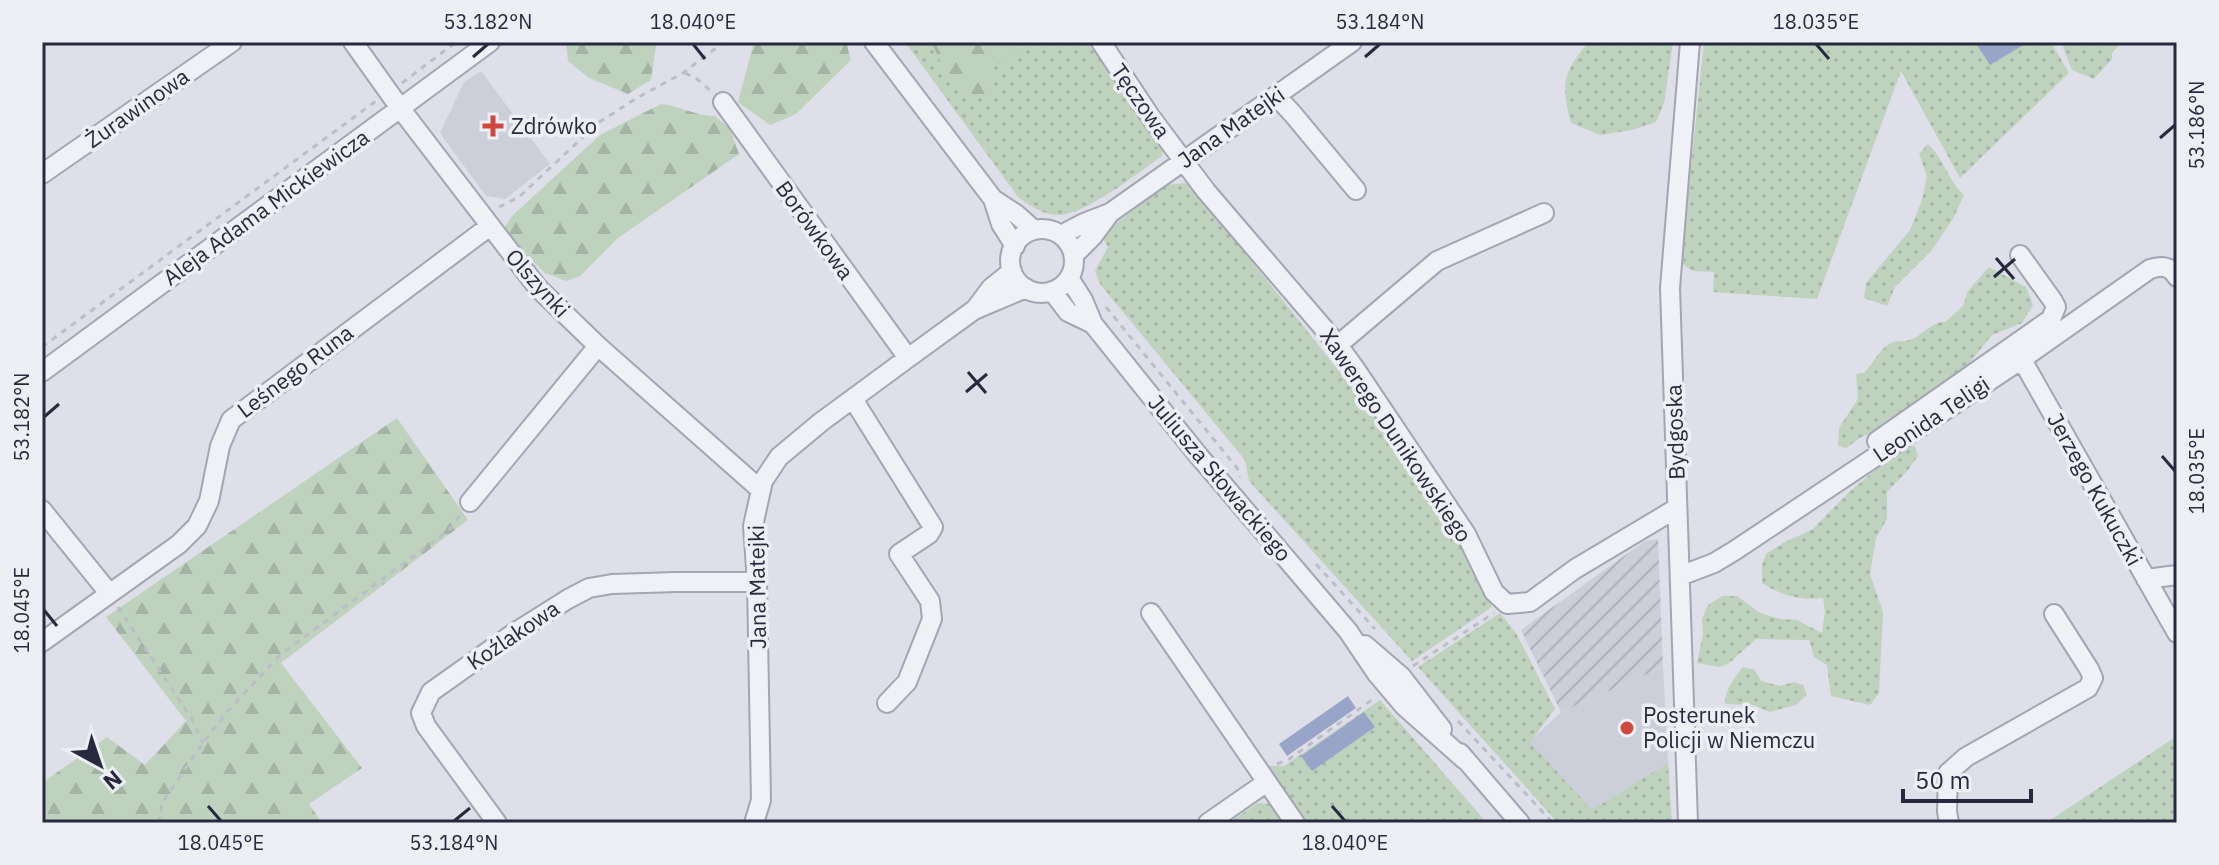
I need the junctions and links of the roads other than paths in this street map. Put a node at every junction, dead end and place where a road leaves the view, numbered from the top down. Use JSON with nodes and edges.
{"nodes":[{"id":1,"x":232,"y":42,"type":"edge"},
{"id":2,"x":353,"y":42,"type":"edge"},
{"id":3,"x":490,"y":42,"type":"edge"},
{"id":4,"x":874,"y":42,"type":"edge"},
{"id":5,"x":1101,"y":42,"type":"edge"},
{"id":6,"x":1352,"y":42,"type":"edge"},
{"id":7,"x":1690,"y":42,"type":"edge"},
{"id":8,"x":1276,"y":96,"type":"junction"},
{"id":9,"x":723,"y":102,"type":"road end"},
{"id":10,"x":400,"y":108,"type":"junction"},
{"id":11,"x":1183,"y":159,"type":"junction"},
{"id":12,"x":42,"y":174,"type":"edge"},
{"id":13,"x":1356,"y":190,"type":"dead end"},
{"id":14,"x":993,"y":199,"type":"junction"},
{"id":15,"x":1110,"y":213,"type":"junction"},
{"id":16,"x":1544,"y":213,"type":"dead end"},
{"id":17,"x":486,"y":221,"type":"junction"},
{"id":18,"x":1034,"y":230,"type":"junction"},
{"id":19,"x":1061,"y":235,"type":"junction"},
{"id":20,"x":1015,"y":246,"type":"junction"},
{"id":21,"x":1074,"y":255,"type":"junction"},
{"id":22,"x":2020,"y":255,"type":"dead end"},
{"id":23,"x":1012,"y":271,"type":"junction"},
{"id":24,"x":2177,"y":277,"type":"edge"},
{"id":25,"x":1069,"y":278,"type":"junction"},
{"id":26,"x":1026,"y":288,"type":"junction"},
{"id":27,"x":1052,"y":291,"type":"junction"},
{"id":28,"x":974,"y":310,"type":"junction"},
{"id":29,"x":1093,"y":324,"type":"junction"},
{"id":30,"x":1338,"y":345,"type":"junction"},
{"id":31,"x":598,"y":346,"type":"junction"},
{"id":32,"x":2017,"y":352,"type":"junction"},
{"id":33,"x":908,"y":358,"type":"junction"},
{"id":34,"x":42,"y":372,"type":"edge"},
{"id":35,"x":853,"y":399,"type":"junction"},
{"id":36,"x":761,"y":490,"type":"junction"},
{"id":37,"x":470,"y":502,"type":"road end"},
{"id":38,"x":1677,"y":508,"type":"junction"},
{"id":39,"x":42,"y":510,"type":"edge"},
{"id":40,"x":1680,"y":570,"type":"junction"},
{"id":41,"x":2177,"y":575,"type":"edge"},
{"id":42,"x":2146,"y":579,"type":"junction"},
{"id":43,"x":757,"y":582,"type":"junction"},
{"id":44,"x":109,"y":593,"type":"junction"},
{"id":45,"x":1151,"y":613,"type":"dead end"},
{"id":46,"x":2054,"y":614,"type":"dead end"},
{"id":47,"x":2177,"y":633,"type":"edge"},
{"id":48,"x":42,"y":642,"type":"edge"},
{"id":49,"x":887,"y":703,"type":"dead end"},
{"id":50,"x":1267,"y":782,"type":"junction"},
{"id":51,"x":497,"y":823,"type":"edge"},
{"id":52,"x":754,"y":823,"type":"edge"},
{"id":53,"x":1208,"y":823,"type":"edge"},
{"id":54,"x":1295,"y":823,"type":"edge"},
{"id":55,"x":1520,"y":823,"type":"edge"},
{"id":56,"x":1688,"y":823,"type":"edge"},
{"id":57,"x":1949,"y":823,"type":"edge"}],
"edges":[{"from":1,"to":12,"type":"street","name":"Żurawinowa"},
{"from":2,"to":10,"type":"street","name":"Olszynki"},
{"from":3,"to":10,"type":"street","name":"Aleja Adama Mickiewicza"},
{"from":4,"to":14,"type":"street"},
{"from":5,"to":11,"type":"street","name":"Tęczowa"},
{"from":6,"to":8,"type":"street","name":"Jana Matejki"},
{"from":7,"to":38,"type":"street","name":"Bydgoska"},
{"from":8,"to":11,"type":"street","name":"Jana Matejki"},
{"from":8,"to":13,"type":"street"},
{"from":9,"to":33,"type":"street","name":"Borówkowa"},
{"from":10,"to":17,"type":"street","name":"Olszynki"},
{"from":10,"to":34,"type":"street","name":"Aleja Adama Mickiewicza"},
{"from":11,"to":15,"type":"street","name":"Jana Matejki"},
{"from":11,"to":30,"type":"street","name":"Xawerego Dunikowskiego"},
{"from":14,"to":18,"type":"street"},
{"from":14,"to":20,"type":"street"},
{"from":15,"to":19,"type":"street","name":"Jana Matejki"},
{"from":15,"to":21,"type":"street","name":"Jana Matejki"},
{"from":16,"to":30,"type":"street"},
{"from":17,"to":31,"type":"street","name":"Olszynki"},
{"from":17,"to":44,"type":"street","name":"Leśnego Runa"},
{"from":18,"to":19,"type":"street"},
{"from":18,"to":20,"type":"street"},
{"from":19,"to":21,"type":"street"},
{"from":20,"to":23,"type":"street"},
{"from":21,"to":25,"type":"street"},
{"from":22,"to":32,"type":"street"},
{"from":23,"to":26,"type":"street"},
{"from":23,"to":28,"type":"street","name":"Jana Matejki"},
{"from":24,"to":32,"type":"street","name":"Leonida Teligi"},
{"from":25,"to":27,"type":"street"},
{"from":25,"to":29,"type":"street","name":"Juliusza Słowackiego"},
{"from":26,"to":27,"type":"street"},
{"from":26,"to":28,"type":"street","name":"Jana Matejki"},
{"from":27,"to":29,"type":"street","name":"Juliusza Słowackiego"},
{"from":28,"to":33,"type":"street","name":"Jana Matejki"},
{"from":29,"to":55,"type":"street","name":"Juliusza Słowackiego"},
{"from":30,"to":38,"type":"street","name":"Xawerego Dunikowskiego"},
{"from":31,"to":36,"type":"street","name":"Olszynki"},
{"from":31,"to":37,"type":"street"},
{"from":32,"to":40,"type":"street","name":"Leonida Teligi"},
{"from":32,"to":42,"type":"street","name":"Jerzego Kukuczki"},
{"from":33,"to":35,"type":"street","name":"Jana Matejki"},
{"from":35,"to":36,"type":"street","name":"Jana Matejki"},
{"from":35,"to":49,"type":"street"},
{"from":36,"to":43,"type":"street","name":"Jana Matejki"},
{"from":38,"to":40,"type":"street","name":"Bydgoska"},
{"from":39,"to":44,"type":"street"},
{"from":40,"to":56,"type":"street","name":"Bydgoska"},
{"from":41,"to":42,"type":"street"},
{"from":42,"to":47,"type":"street","name":"Jerzego Kukuczki"},
{"from":43,"to":51,"type":"street","name":"Koźlakowa"},
{"from":43,"to":52,"type":"street","name":"Jana Matejki"},
{"from":44,"to":48,"type":"street","name":"Leśnego Runa"},
{"from":45,"to":50,"type":"street"},
{"from":46,"to":57,"type":"street"},
{"from":50,"to":53,"type":"street"},
{"from":50,"to":54,"type":"street"}]}
